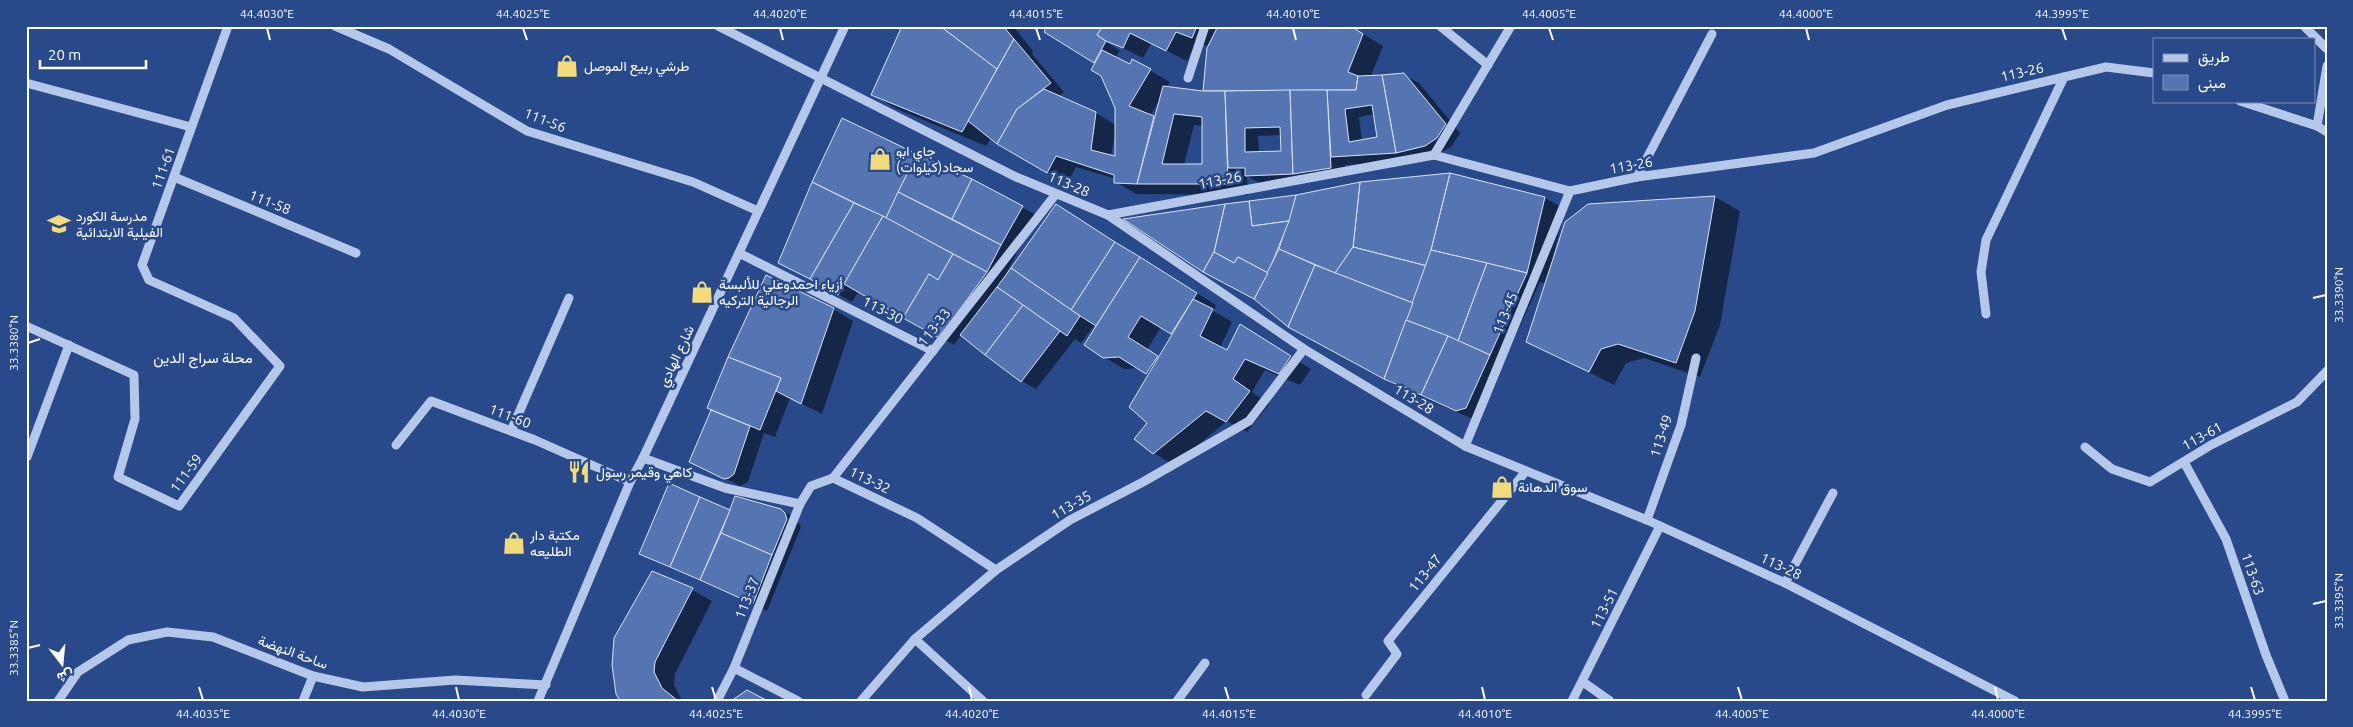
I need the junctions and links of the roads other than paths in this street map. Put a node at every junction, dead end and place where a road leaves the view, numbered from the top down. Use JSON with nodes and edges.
{"nodes":[{"id":1,"x":228,"y":26,"type":"edge"},
{"id":2,"x":335,"y":26,"type":"edge"},
{"id":3,"x":718,"y":26,"type":"edge"},
{"id":4,"x":846,"y":26,"type":"edge"},
{"id":5,"x":1205,"y":26,"type":"edge"},
{"id":6,"x":1440,"y":26,"type":"edge"},
{"id":7,"x":1511,"y":26,"type":"edge"},
{"id":8,"x":2304,"y":26,"type":"edge"},
{"id":9,"x":1712,"y":34,"type":"dead end"},
{"id":10,"x":2327,"y":49,"type":"edge"},
{"id":11,"x":1488,"y":64,"type":"junction"},
{"id":12,"x":2327,"y":66,"type":"edge"},
{"id":13,"x":2153,"y":73,"type":"edge"},
{"id":14,"x":2064,"y":76,"type":"junction"},
{"id":15,"x":822,"y":78,"type":"junction"},
{"id":16,"x":1188,"y":78,"type":"dead end"},
{"id":17,"x":26,"y":84,"type":"edge"},
{"id":18,"x":2243,"y":102,"type":"edge"},
{"id":19,"x":2317,"y":126,"type":"junction"},
{"id":20,"x":192,"y":127,"type":"junction"},
{"id":21,"x":2327,"y":132,"type":"edge"},
{"id":22,"x":1434,"y":155,"type":"junction"},
{"id":23,"x":174,"y":177,"type":"junction"},
{"id":24,"x":1637,"y":177,"type":"junction"},
{"id":25,"x":1570,"y":191,"type":"junction"},
{"id":26,"x":1056,"y":194,"type":"junction"},
{"id":27,"x":758,"y":211,"type":"junction"},
{"id":28,"x":1108,"y":215,"type":"junction"},
{"id":29,"x":739,"y":253,"type":"junction"},
{"id":30,"x":356,"y":254,"type":"dead end"},
{"id":31,"x":569,"y":298,"type":"dead end"},
{"id":32,"x":1986,"y":314,"type":"dead end"},
{"id":33,"x":26,"y":326,"type":"edge"},
{"id":34,"x":69,"y":345,"type":"junction"},
{"id":35,"x":1304,"y":350,"type":"junction"},
{"id":36,"x":933,"y":351,"type":"junction"},
{"id":37,"x":1696,"y":358,"type":"dead end"},
{"id":38,"x":280,"y":366,"type":"joint"},
{"id":39,"x":2327,"y":371,"type":"edge"},
{"id":40,"x":510,"y":431,"type":"junction"},
{"id":41,"x":396,"y":445,"type":"dead end"},
{"id":42,"x":1465,"y":446,"type":"junction"},
{"id":43,"x":2086,"y":447,"type":"dead end"},
{"id":44,"x":28,"y":457,"type":"dead end"},
{"id":45,"x":643,"y":458,"type":"junction"},
{"id":46,"x":2184,"y":462,"type":"junction"},
{"id":47,"x":1526,"y":470,"type":"junction"},
{"id":48,"x":833,"y":478,"type":"junction"},
{"id":49,"x":630,"y":482,"type":"junction"},
{"id":50,"x":1834,"y":493,"type":"dead end"},
{"id":51,"x":800,"y":504,"type":"junction"},
{"id":52,"x":1647,"y":520,"type":"junction"},
{"id":53,"x":1660,"y":526,"type":"junction"},
{"id":54,"x":996,"y":570,"type":"junction"},
{"id":55,"x":1785,"y":583,"type":"junction"},
{"id":56,"x":915,"y":639,"type":"junction"},
{"id":57,"x":1205,"y":663,"type":"dead end"},
{"id":58,"x":734,"y":668,"type":"junction"},
{"id":59,"x":313,"y":676,"type":"junction"},
{"id":60,"x":1583,"y":682,"type":"junction"},
{"id":61,"x":546,"y":685,"type":"junction"},
{"id":62,"x":1366,"y":695,"type":"dead end"},
{"id":63,"x":2013,"y":700,"type":"edge"},
{"id":64,"x":58,"y":701,"type":"edge"},
{"id":65,"x":303,"y":701,"type":"edge"},
{"id":66,"x":538,"y":701,"type":"edge"},
{"id":67,"x":717,"y":701,"type":"edge"},
{"id":68,"x":798,"y":701,"type":"edge"},
{"id":69,"x":861,"y":701,"type":"edge"},
{"id":70,"x":983,"y":701,"type":"edge"},
{"id":71,"x":1177,"y":701,"type":"edge"},
{"id":72,"x":1572,"y":701,"type":"edge"},
{"id":73,"x":1610,"y":701,"type":"edge"},
{"id":74,"x":2285,"y":701,"type":"edge"}],
"edges":[{"from":1,"to":20,"type":"street","name":"111-61"},
{"from":2,"to":27,"type":"street","name":"111-56"},
{"from":3,"to":15,"type":"street","name":"113-28"},
{"from":4,"to":15,"type":"street","name":"شارع الهادي"},
{"from":5,"to":16,"type":"street"},
{"from":6,"to":11,"type":"street"},
{"from":7,"to":11,"type":"street"},
{"from":8,"to":10,"type":"street"},
{"from":9,"to":24,"type":"street"},
{"from":11,"to":22,"type":"street"},
{"from":12,"to":19,"type":"street"},
{"from":13,"to":14,"type":"street","name":"113-26"},
{"from":14,"to":24,"type":"street","name":"113-26"},
{"from":14,"to":32,"type":"street"},
{"from":15,"to":26,"type":"street","name":"113-28"},
{"from":15,"to":27,"type":"street","name":"شارع الهادي"},
{"from":17,"to":20,"type":"street"},
{"from":18,"to":19,"type":"street"},
{"from":19,"to":21,"type":"street"},
{"from":20,"to":23,"type":"street","name":"111-61"},
{"from":22,"to":25,"type":"street","name":"113-26"},
{"from":22,"to":28,"type":"street","name":"113-26"},
{"from":23,"to":30,"type":"street","name":"111-58"},
{"from":23,"to":38,"type":"street","name":"111-61"},
{"from":24,"to":25,"type":"street","name":"113-26"},
{"from":25,"to":42,"type":"street","name":"113-45"},
{"from":26,"to":28,"type":"street","name":"113-28"},
{"from":26,"to":36,"type":"street","name":"113-33"},
{"from":27,"to":29,"type":"street","name":"شارع الهادي"},
{"from":28,"to":35,"type":"street","name":"113-28"},
{"from":29,"to":36,"type":"street","name":"113-30"},
{"from":29,"to":45,"type":"street","name":"شارع الهادي"},
{"from":31,"to":40,"type":"street"},
{"from":33,"to":34,"type":"street"},
{"from":34,"to":38,"type":"street","name":"111-59"},
{"from":34,"to":44,"type":"street"},
{"from":35,"to":42,"type":"street","name":"113-28"},
{"from":35,"to":54,"type":"street","name":"113-35"},
{"from":36,"to":48,"type":"street","name":"113-33"},
{"from":37,"to":52,"type":"street","name":"113-49"},
{"from":39,"to":46,"type":"street","name":"113-61"},
{"from":40,"to":41,"type":"street","name":"111-60"},
{"from":40,"to":49,"type":"street","name":"111-60"},
{"from":42,"to":47,"type":"street","name":"113-28"},
{"from":43,"to":46,"type":"street","name":"113-61"},
{"from":45,"to":49,"type":"street","name":"شارع الهادي"},
{"from":45,"to":51,"type":"street"},
{"from":46,"to":74,"type":"street","name":"113-63"},
{"from":47,"to":52,"type":"street","name":"113-28"},
{"from":47,"to":62,"type":"street","name":"113-47"},
{"from":48,"to":51,"type":"street","name":"113-32"},
{"from":48,"to":54,"type":"street","name":"113-32"},
{"from":49,"to":61,"type":"street","name":"شارع الهادي"},
{"from":50,"to":55,"type":"street"},
{"from":51,"to":58,"type":"street","name":"113-37"},
{"from":52,"to":53,"type":"street","name":"113-28"},
{"from":53,"to":55,"type":"street","name":"113-28"},
{"from":53,"to":60,"type":"street","name":"113-51"},
{"from":54,"to":56,"type":"street","name":"113-35"},
{"from":55,"to":63,"type":"street","name":"113-28"},
{"from":56,"to":69,"type":"street","name":"113-35"},
{"from":56,"to":70,"type":"street"},
{"from":57,"to":71,"type":"street"},
{"from":58,"to":67,"type":"street","name":"113-37"},
{"from":58,"to":68,"type":"street"},
{"from":59,"to":61,"type":"street","name":"ساحة النهضة"},
{"from":59,"to":64,"type":"street","name":"ساحة النهضة"},
{"from":59,"to":65,"type":"street"},
{"from":60,"to":72,"type":"street","name":"113-51"},
{"from":60,"to":73,"type":"street"},
{"from":61,"to":66,"type":"street","name":"شارع الهادي"}]}
